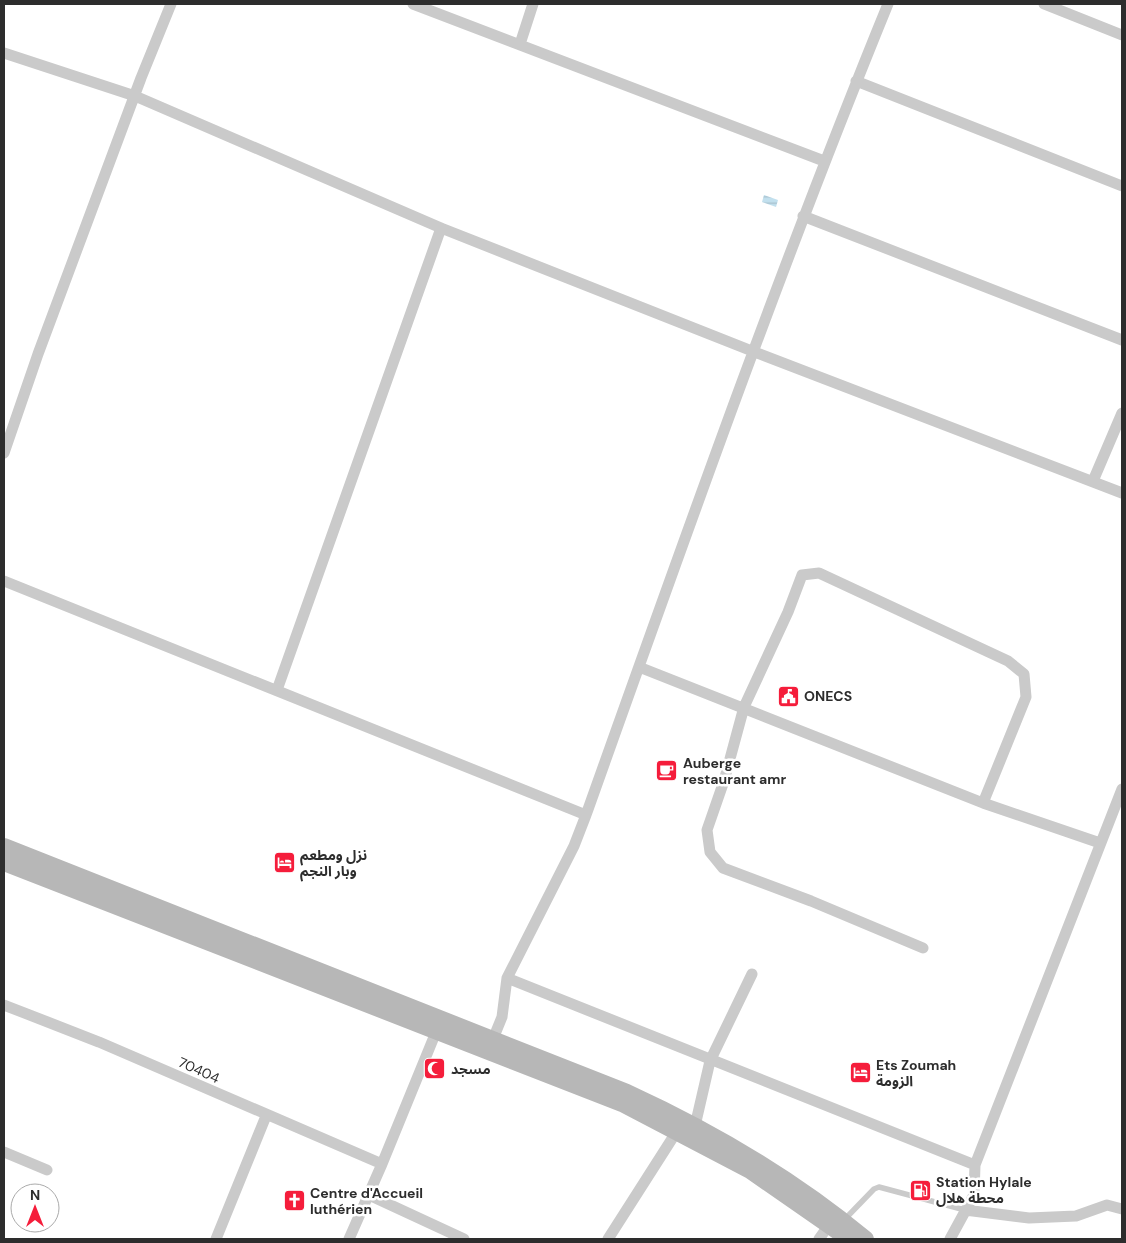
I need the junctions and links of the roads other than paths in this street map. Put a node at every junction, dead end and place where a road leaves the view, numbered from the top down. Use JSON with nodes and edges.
{"nodes":[{"id":1,"x":171,"y":4,"type":"edge"},
{"id":2,"x":413,"y":4,"type":"edge"},
{"id":3,"x":533,"y":4,"type":"edge"},
{"id":4,"x":888,"y":4,"type":"edge"},
{"id":5,"x":1044,"y":4,"type":"edge"},
{"id":6,"x":1122,"y":35,"type":"edge"},
{"id":7,"x":520,"y":44,"type":"junction"},
{"id":8,"x":4,"y":53,"type":"edge"},
{"id":9,"x":856,"y":81,"type":"junction"},
{"id":10,"x":135,"y":96,"type":"junction"},
{"id":11,"x":824,"y":161,"type":"junction"},
{"id":12,"x":1122,"y":186,"type":"edge"},
{"id":13,"x":803,"y":216,"type":"junction"},
{"id":14,"x":441,"y":228,"type":"junction"},
{"id":15,"x":1122,"y":340,"type":"edge"},
{"id":16,"x":752,"y":351,"type":"junction"},
{"id":17,"x":1122,"y":413,"type":"edge"},
{"id":18,"x":4,"y":453,"type":"edge"},
{"id":19,"x":1094,"y":482,"type":"junction"},
{"id":20,"x":1122,"y":493,"type":"edge"},
{"id":21,"x":4,"y":580,"type":"edge"},
{"id":22,"x":639,"y":666,"type":"junction"},
{"id":23,"x":277,"y":690,"type":"junction"},
{"id":24,"x":744,"y":707,"type":"junction"},
{"id":25,"x":1122,"y":789,"type":"edge"},
{"id":26,"x":983,"y":803,"type":"junction"},
{"id":27,"x":586,"y":815,"type":"junction"},
{"id":28,"x":1100,"y":843,"type":"junction"},
{"id":29,"x":4,"y":846,"type":"edge"},
{"id":30,"x":4,"y":863,"type":"edge"},
{"id":31,"x":924,"y":948,"type":"dead end"},
{"id":32,"x":752,"y":974,"type":"dead end"},
{"id":33,"x":507,"y":978,"type":"junction"},
{"id":34,"x":4,"y":1005,"type":"edge"},
{"id":35,"x":436,"y":1032,"type":"junction"},
{"id":36,"x":491,"y":1046,"type":"junction"},
{"id":37,"x":710,"y":1061,"type":"junction"},
{"id":38,"x":266,"y":1116,"type":"junction"},
{"id":39,"x":695,"y":1126,"type":"junction"},
{"id":40,"x":677,"y":1131,"type":"junction"},
{"id":41,"x":4,"y":1152,"type":"edge"},
{"id":42,"x":382,"y":1164,"type":"junction"},
{"id":43,"x":976,"y":1165,"type":"junction"},
{"id":44,"x":47,"y":1170,"type":"dead end"},
{"id":45,"x":368,"y":1195,"type":"junction"},
{"id":46,"x":1122,"y":1208,"type":"edge"},
{"id":47,"x":965,"y":1210,"type":"junction"},
{"id":48,"x":836,"y":1223,"type":"junction"},
{"id":49,"x":216,"y":1239,"type":"edge"},
{"id":50,"x":349,"y":1239,"type":"edge"},
{"id":51,"x":464,"y":1239,"type":"edge"},
{"id":52,"x":608,"y":1239,"type":"edge"},
{"id":53,"x":819,"y":1239,"type":"edge"},
{"id":54,"x":848,"y":1239,"type":"edge"},
{"id":55,"x":866,"y":1239,"type":"edge"},
{"id":56,"x":950,"y":1239,"type":"edge"}],
"edges":[{"from":1,"to":10,"type":"street"},
{"from":2,"to":7,"type":"street"},
{"from":3,"to":7,"type":"street"},
{"from":4,"to":9,"type":"street"},
{"from":5,"to":6,"type":"street"},
{"from":7,"to":11,"type":"street"},
{"from":8,"to":10,"type":"street"},
{"from":9,"to":11,"type":"street"},
{"from":9,"to":12,"type":"street"},
{"from":10,"to":14,"type":"street"},
{"from":10,"to":18,"type":"street"},
{"from":11,"to":13,"type":"street"},
{"from":13,"to":15,"type":"street"},
{"from":13,"to":16,"type":"street"},
{"from":14,"to":16,"type":"street"},
{"from":14,"to":23,"type":"street"},
{"from":16,"to":19,"type":"street"},
{"from":16,"to":22,"type":"street"},
{"from":17,"to":19,"type":"street"},
{"from":19,"to":20,"type":"street"},
{"from":21,"to":23,"type":"street"},
{"from":22,"to":24,"type":"street"},
{"from":22,"to":27,"type":"street"},
{"from":23,"to":27,"type":"street"},
{"from":24,"to":26,"type":"street"},
{"from":24,"to":26,"type":"street"},
{"from":24,"to":31,"type":"street"},
{"from":25,"to":28,"type":"street"},
{"from":26,"to":28,"type":"street"},
{"from":27,"to":33,"type":"street"},
{"from":28,"to":43,"type":"street"},
{"from":29,"to":36,"type":"main road"},
{"from":30,"to":35,"type":"main road"},
{"from":32,"to":37,"type":"street"},
{"from":33,"to":36,"type":"street"},
{"from":33,"to":37,"type":"street"},
{"from":34,"to":38,"type":"street","name":"70404"},
{"from":35,"to":36,"type":"main road"},
{"from":35,"to":42,"type":"street"},
{"from":36,"to":39,"type":"main road"},
{"from":36,"to":40,"type":"main road"},
{"from":37,"to":39,"type":"street"},
{"from":37,"to":43,"type":"street"},
{"from":38,"to":42,"type":"street","name":"70404"},
{"from":38,"to":49,"type":"street"},
{"from":39,"to":48,"type":"main road"},
{"from":40,"to":48,"type":"main road"},
{"from":40,"to":52,"type":"street"},
{"from":41,"to":44,"type":"street"},
{"from":42,"to":45,"type":"street"},
{"from":43,"to":47,"type":"street"},
{"from":45,"to":50,"type":"street"},
{"from":45,"to":51,"type":"street"},
{"from":46,"to":47,"type":"street"},
{"from":47,"to":48,"type":"lane"},
{"from":47,"to":56,"type":"street"},
{"from":48,"to":53,"type":"street"},
{"from":48,"to":54,"type":"main road"},
{"from":48,"to":55,"type":"main road"}]}
